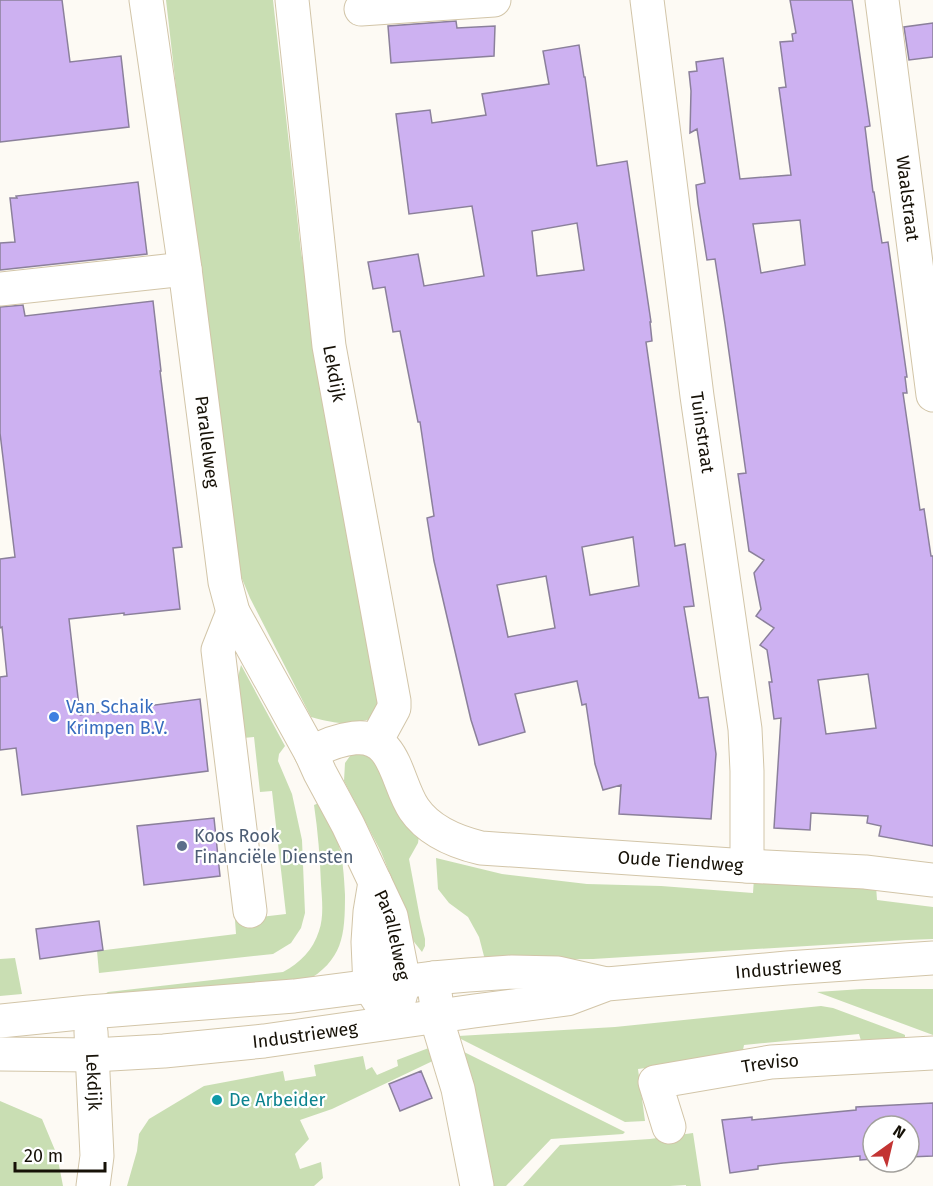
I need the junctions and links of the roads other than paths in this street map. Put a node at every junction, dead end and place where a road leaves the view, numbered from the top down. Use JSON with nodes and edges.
{"nodes":[{"id":1,"x":146,"y":0,"type":"edge"},
{"id":2,"x":292,"y":0,"type":"edge"},
{"id":3,"x":494,"y":0,"type":"edge"},
{"id":4,"x":647,"y":0,"type":"edge"},
{"id":5,"x":882,"y":0,"type":"edge"},
{"id":6,"x":362,"y":9,"type":"dead end"},
{"id":7,"x":185,"y":269,"type":"junction"},
{"id":8,"x":0,"y":289,"type":"edge"},
{"id":9,"x":933,"y":395,"type":"edge"},
{"id":10,"x":232,"y":612,"type":"junction"},
{"id":11,"x":376,"y":741,"type":"junction"},
{"id":12,"x":311,"y":753,"type":"junction"},
{"id":13,"x":747,"y":866,"type":"junction"},
{"id":14,"x":933,"y":880,"type":"edge"},
{"id":15,"x":375,"y":882,"type":"junction"},
{"id":16,"x":250,"y":911,"type":"dead end"},
{"id":17,"x":933,"y":958,"type":"edge"},
{"id":18,"x":418,"y":980,"type":"junction"},
{"id":19,"x":607,"y":984,"type":"junction"},
{"id":20,"x":370,"y":987,"type":"junction"},
{"id":21,"x":89,"y":1012,"type":"junction"},
{"id":22,"x":438,"y":1016,"type":"junction"},
{"id":23,"x":0,"y":1021,"type":"edge"},
{"id":24,"x":393,"y":1022,"type":"junction"},
{"id":25,"x":933,"y":1053,"type":"edge"},
{"id":26,"x":0,"y":1054,"type":"edge"},
{"id":27,"x":93,"y":1055,"type":"junction"},
{"id":28,"x":669,"y":1127,"type":"dead end"},
{"id":29,"x":93,"y":1186,"type":"edge"},
{"id":30,"x":477,"y":1186,"type":"edge"}],
"edges":[{"from":1,"to":7,"type":"street","name":"Parallelweg"},
{"from":2,"to":11,"type":"street","name":"Lekdijk"},
{"from":3,"to":6,"type":"street"},
{"from":4,"to":13,"type":"street","name":"Tuinstraat"},
{"from":5,"to":9,"type":"street","name":"Waalstraat"},
{"from":7,"to":8,"type":"street"},
{"from":7,"to":10,"type":"street","name":"Parallelweg"},
{"from":10,"to":12,"type":"street","name":"Parallelweg"},
{"from":10,"to":16,"type":"street"},
{"from":11,"to":12,"type":"street"},
{"from":11,"to":13,"type":"street","name":"Oude Tiendweg"},
{"from":12,"to":15,"type":"street","name":"Parallelweg"},
{"from":13,"to":14,"type":"street","name":"Oude Tiendweg"},
{"from":15,"to":18,"type":"street","name":"Parallelweg"},
{"from":15,"to":20,"type":"street","name":"Parallelweg"},
{"from":17,"to":19,"type":"street","name":"Industrieweg"},
{"from":18,"to":19,"type":"street","name":"Industrieweg"},
{"from":18,"to":20,"type":"street","name":"Industrieweg"},
{"from":18,"to":22,"type":"street"},
{"from":18,"to":24,"type":"street","name":"Parallelweg"},
{"from":19,"to":22,"type":"street","name":"Industrieweg"},
{"from":20,"to":21,"type":"street","name":"Industrieweg"},
{"from":20,"to":24,"type":"street","name":"Parallelweg"},
{"from":21,"to":23,"type":"street","name":"Industrieweg"},
{"from":21,"to":27,"type":"street","name":"Lekdijk"},
{"from":22,"to":24,"type":"street","name":"Industrieweg"},
{"from":22,"to":30,"type":"street"},
{"from":24,"to":27,"type":"street","name":"Industrieweg"},
{"from":25,"to":28,"type":"street","name":"Treviso"},
{"from":26,"to":27,"type":"street","name":"Industrieweg"},
{"from":27,"to":29,"type":"street","name":"Lekdijk"}]}
